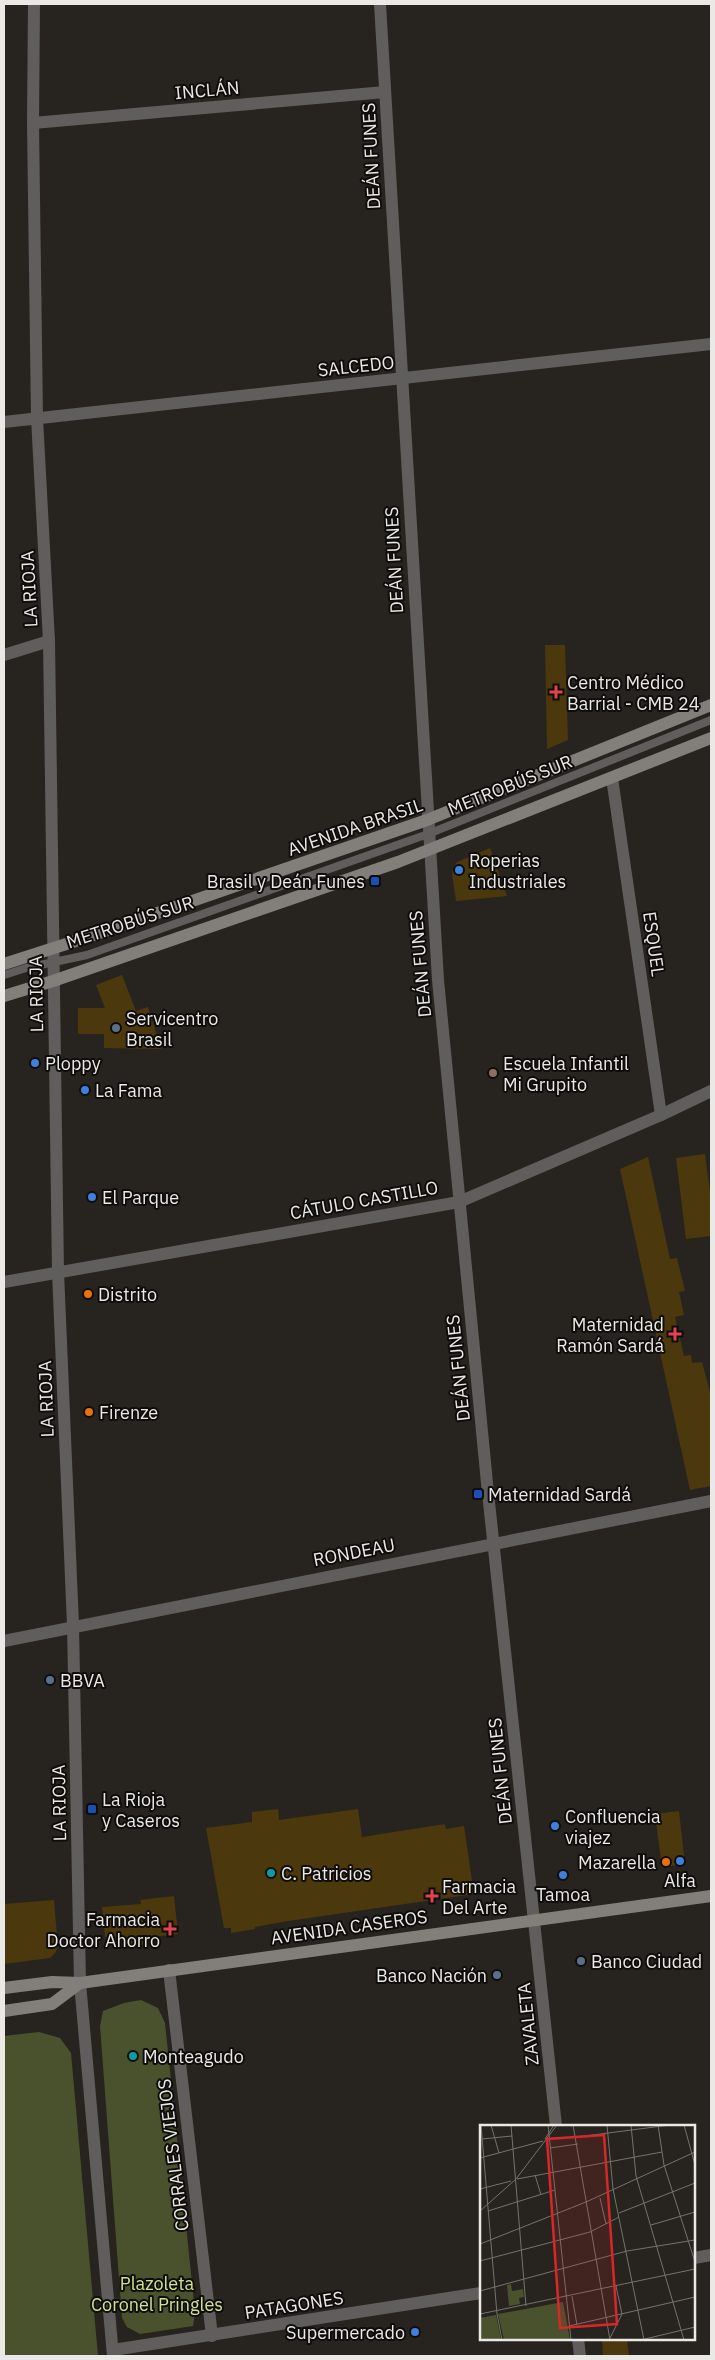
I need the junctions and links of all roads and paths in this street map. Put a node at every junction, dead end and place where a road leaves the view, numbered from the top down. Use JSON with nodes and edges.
{"nodes":[{"id":1,"x":34,"y":4,"type":"edge"},
{"id":2,"x":380,"y":4,"type":"edge"},
{"id":3,"x":384,"y":92,"type":"junction"},
{"id":4,"x":33,"y":122,"type":"junction"},
{"id":5,"x":711,"y":344,"type":"edge"},
{"id":6,"x":401,"y":378,"type":"junction"},
{"id":7,"x":37,"y":418,"type":"junction"},
{"id":8,"x":4,"y":422,"type":"edge"},
{"id":9,"x":49,"y":641,"type":"junction"},
{"id":10,"x":4,"y":655,"type":"edge"},
{"id":11,"x":711,"y":706,"type":"edge"},
{"id":12,"x":711,"y":720,"type":"edge"},
{"id":13,"x":711,"y":738,"type":"edge"},
{"id":14,"x":612,"y":778,"type":"junction"},
{"id":15,"x":427,"y":820,"type":"junction"},
{"id":16,"x":428,"y":834,"type":"junction"},
{"id":17,"x":429,"y":850,"type":"junction"},
{"id":18,"x":53,"y":948,"type":"junction"},
{"id":19,"x":53,"y":962,"type":"junction"},
{"id":20,"x":4,"y":964,"type":"edge"},
{"id":21,"x":4,"y":975,"type":"edge"},
{"id":22,"x":53,"y":981,"type":"junction"},
{"id":23,"x":4,"y":996,"type":"edge"},
{"id":24,"x":711,"y":1091,"type":"edge"},
{"id":25,"x":661,"y":1115,"type":"junction"},
{"id":26,"x":459,"y":1202,"type":"junction"},
{"id":27,"x":58,"y":1272,"type":"junction"},
{"id":28,"x":4,"y":1282,"type":"edge"},
{"id":29,"x":711,"y":1501,"type":"edge"},
{"id":30,"x":493,"y":1543,"type":"junction"},
{"id":31,"x":73,"y":1625,"type":"junction"},
{"id":32,"x":4,"y":1641,"type":"edge"},
{"id":33,"x":711,"y":1896,"type":"edge"},
{"id":34,"x":535,"y":1919,"type":"junction"},
{"id":35,"x":169,"y":1970,"type":"junction"},
{"id":36,"x":80,"y":1983,"type":"junction"},
{"id":37,"x":4,"y":1988,"type":"edge"},
{"id":38,"x":4,"y":2011,"type":"edge"},
{"id":39,"x":556,"y":2125,"type":"edge"},
{"id":40,"x":711,"y":2255,"type":"edge"},
{"id":41,"x":695,"y":2258,"type":"edge"},
{"id":42,"x":480,"y":2293,"type":"edge"},
{"id":43,"x":212,"y":2336,"type":"junction"},
{"id":44,"x":578,"y":2340,"type":"edge"},
{"id":45,"x":113,"y":2353,"type":"edge"},
{"id":46,"x":580,"y":2356,"type":"edge"}],
"edges":[{"from":1,"to":4,"type":"street","name":"LA RIOJA"},
{"from":2,"to":3,"type":"street","name":"DEÁN FUNES"},
{"from":3,"to":4,"type":"street","name":"INCLÁN"},
{"from":3,"to":6,"type":"street","name":"DEÁN FUNES"},
{"from":4,"to":7,"type":"street","name":"LA RIOJA"},
{"from":5,"to":6,"type":"street","name":"SALCEDO"},
{"from":6,"to":7,"type":"street","name":"SALCEDO"},
{"from":6,"to":15,"type":"street","name":"DEÁN FUNES"},
{"from":7,"to":8,"type":"street","name":"SALCEDO"},
{"from":7,"to":9,"type":"street","name":"LA RIOJA"},
{"from":9,"to":10,"type":"street"},
{"from":9,"to":18,"type":"street","name":"LA RIOJA"},
{"from":11,"to":15,"type":"main road","name":"AVENIDA BRASIL"},
{"from":12,"to":16,"type":"lane","name":"METROBÚS SUR"},
{"from":13,"to":14,"type":"main road"},
{"from":14,"to":17,"type":"main road"},
{"from":14,"to":25,"type":"street","name":"ESQUEL"},
{"from":15,"to":16,"type":"street","name":"DEÁN FUNES"},
{"from":15,"to":18,"type":"main road","name":"AVENIDA BRASIL"},
{"from":16,"to":17,"type":"street","name":"DEÁN FUNES"},
{"from":16,"to":19,"type":"lane","name":"METROBÚS SUR"},
{"from":17,"to":22,"type":"main road"},
{"from":17,"to":26,"type":"street","name":"DEÁN FUNES"},
{"from":18,"to":19,"type":"street","name":"LA RIOJA"},
{"from":18,"to":20,"type":"main road","name":"AVENIDA BRASIL"},
{"from":19,"to":21,"type":"lane","name":"METROBÚS SUR"},
{"from":19,"to":22,"type":"street","name":"LA RIOJA"},
{"from":22,"to":23,"type":"main road"},
{"from":22,"to":27,"type":"street","name":"LA RIOJA"},
{"from":24,"to":25,"type":"street","name":"CÁTULO CASTILLO"},
{"from":25,"to":26,"type":"street","name":"CÁTULO CASTILLO"},
{"from":26,"to":27,"type":"street","name":"CÁTULO CASTILLO"},
{"from":26,"to":30,"type":"street","name":"DEÁN FUNES"},
{"from":27,"to":28,"type":"street","name":"CÁTULO CASTILLO"},
{"from":27,"to":31,"type":"street","name":"LA RIOJA"},
{"from":29,"to":30,"type":"street","name":"RONDEAU"},
{"from":30,"to":31,"type":"street","name":"RONDEAU"},
{"from":30,"to":34,"type":"street","name":"DEÁN FUNES"},
{"from":31,"to":32,"type":"street","name":"RONDEAU"},
{"from":31,"to":36,"type":"street","name":"LA RIOJA"},
{"from":33,"to":34,"type":"main road","name":"AVENIDA CASEROS"},
{"from":34,"to":35,"type":"main road","name":"AVENIDA CASEROS"},
{"from":34,"to":39,"type":"street","name":"ZAVALETA"},
{"from":35,"to":36,"type":"main road","name":"AVENIDA CASEROS"},
{"from":35,"to":43,"type":"street","name":"CORRALES VIEJOS"},
{"from":36,"to":37,"type":"main road","name":"AVENIDA CASEROS"},
{"from":36,"to":38,"type":"main road","name":"AVENIDA CASEROS"},
{"from":36,"to":45,"type":"street"},
{"from":40,"to":41,"type":"street"},
{"from":42,"to":43,"type":"street","name":"PATAGONES"},
{"from":43,"to":45,"type":"street","name":"PATAGONES"},
{"from":44,"to":46,"type":"street"}]}
